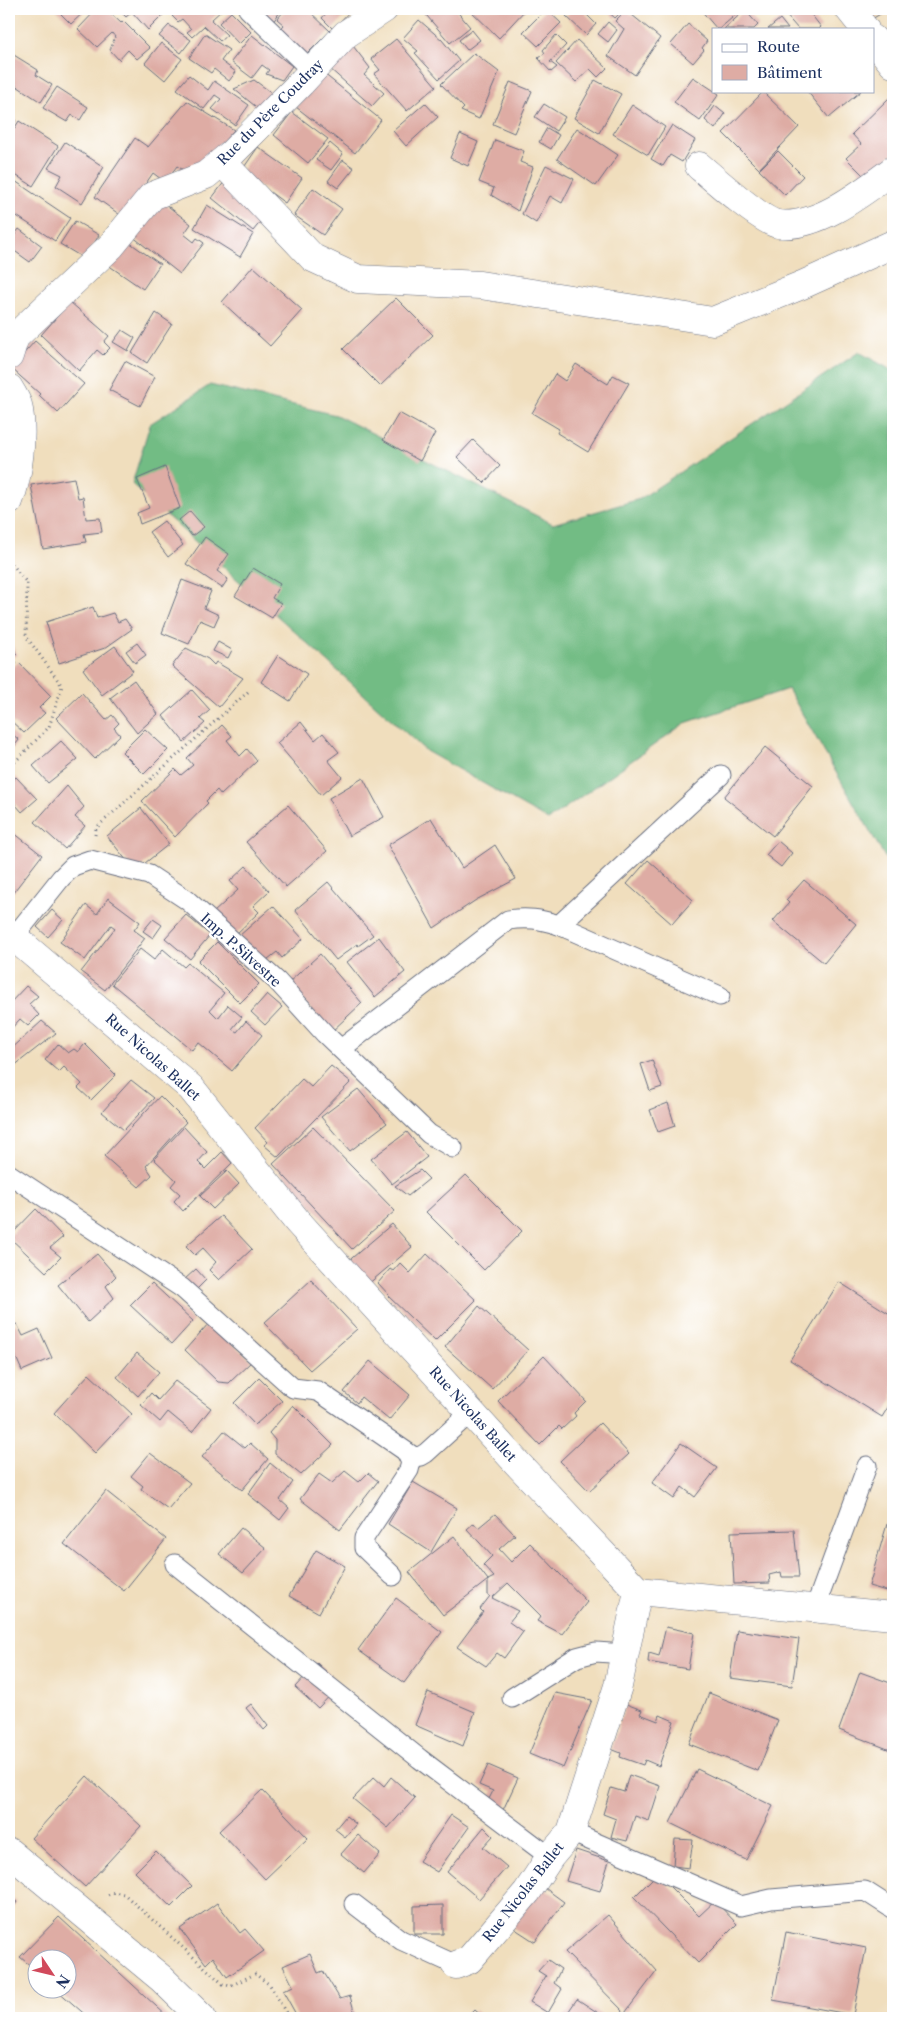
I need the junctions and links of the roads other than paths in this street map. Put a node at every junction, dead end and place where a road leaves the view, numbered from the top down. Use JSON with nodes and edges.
{"nodes":[{"id":1,"x":248,"y":9,"type":"edge"},
{"id":2,"x":384,"y":9,"type":"edge"},
{"id":3,"x":849,"y":9,"type":"edge"},
{"id":4,"x":864,"y":28,"type":"edge"},
{"id":5,"x":874,"y":40,"type":"edge"},
{"id":6,"x":893,"y":64,"type":"edge"},
{"id":7,"x":312,"y":71,"type":"junction"},
{"id":8,"x":222,"y":162,"type":"junction"},
{"id":9,"x":699,"y":166,"type":"dead end"},
{"id":10,"x":893,"y":170,"type":"edge"},
{"id":11,"x":893,"y":244,"type":"edge"},
{"id":12,"x":9,"y":356,"type":"edge"},
{"id":13,"x":9,"y":388,"type":"edge"},
{"id":14,"x":9,"y":501,"type":"edge"},
{"id":15,"x":721,"y":775,"type":"dead end"},
{"id":16,"x":559,"y":925,"type":"junction"},
{"id":17,"x":11,"y":935,"type":"edge"},
{"id":18,"x":720,"y":996,"type":"dead end"},
{"id":19,"x":341,"y":1049,"type":"junction"},
{"id":20,"x":453,"y":1148,"type":"dead end"},
{"id":21,"x":9,"y":1174,"type":"edge"},
{"id":22,"x":471,"y":1412,"type":"junction"},
{"id":23,"x":406,"y":1452,"type":"junction"},
{"id":24,"x":867,"y":1466,"type":"dead end"},
{"id":25,"x":175,"y":1564,"type":"dead end"},
{"id":26,"x":393,"y":1576,"type":"dead end"},
{"id":27,"x":638,"y":1591,"type":"junction"},
{"id":28,"x":815,"y":1608,"type":"junction"},
{"id":29,"x":893,"y":1616,"type":"edge"},
{"id":30,"x":625,"y":1654,"type":"junction"},
{"id":31,"x":512,"y":1698,"type":"dead end"},
{"id":32,"x":571,"y":1832,"type":"junction"},
{"id":33,"x":9,"y":1852,"type":"edge"},
{"id":34,"x":550,"y":1857,"type":"junction"},
{"id":35,"x":354,"y":1904,"type":"dead end"},
{"id":36,"x":893,"y":1909,"type":"edge"},
{"id":37,"x":456,"y":1965,"type":"joint"},
{"id":38,"x":202,"y":2018,"type":"edge"}],
"edges":[{"from":1,"to":7,"type":"lane"},
{"from":2,"to":7,"type":"street","name":"Rue du Père Coudray"},
{"from":3,"to":4,"type":"street"},
{"from":5,"to":6,"type":"street"},
{"from":7,"to":8,"type":"street","name":"Rue du Père Coudray"},
{"from":8,"to":11,"type":"street"},
{"from":8,"to":12,"type":"street","name":"Rue du Père Coudray"},
{"from":9,"to":10,"type":"street"},
{"from":13,"to":14,"type":"street"},
{"from":15,"to":16,"type":"lane"},
{"from":16,"to":18,"type":"lane"},
{"from":16,"to":19,"type":"lane"},
{"from":17,"to":19,"type":"lane","name":"Imp. P.Silvestre"},
{"from":17,"to":22,"type":"street","name":"Rue Nicolas Ballet"},
{"from":19,"to":20,"type":"lane","name":"Imp. P.Silvestre"},
{"from":21,"to":23,"type":"lane"},
{"from":22,"to":23,"type":"lane"},
{"from":22,"to":27,"type":"street","name":"Rue Nicolas Ballet"},
{"from":23,"to":26,"type":"lane"},
{"from":24,"to":28,"type":"lane"},
{"from":25,"to":34,"type":"lane"},
{"from":27,"to":28,"type":"street"},
{"from":27,"to":30,"type":"street","name":"Rue Nicolas Ballet"},
{"from":28,"to":29,"type":"street"},
{"from":30,"to":31,"type":"lane"},
{"from":30,"to":32,"type":"street","name":"Rue Nicolas Ballet"},
{"from":32,"to":34,"type":"street","name":"Rue Nicolas Ballet"},
{"from":32,"to":36,"type":"lane"},
{"from":33,"to":38,"type":"street"},
{"from":34,"to":37,"type":"street","name":"Rue Nicolas Ballet"},
{"from":35,"to":37,"type":"lane"}]}
